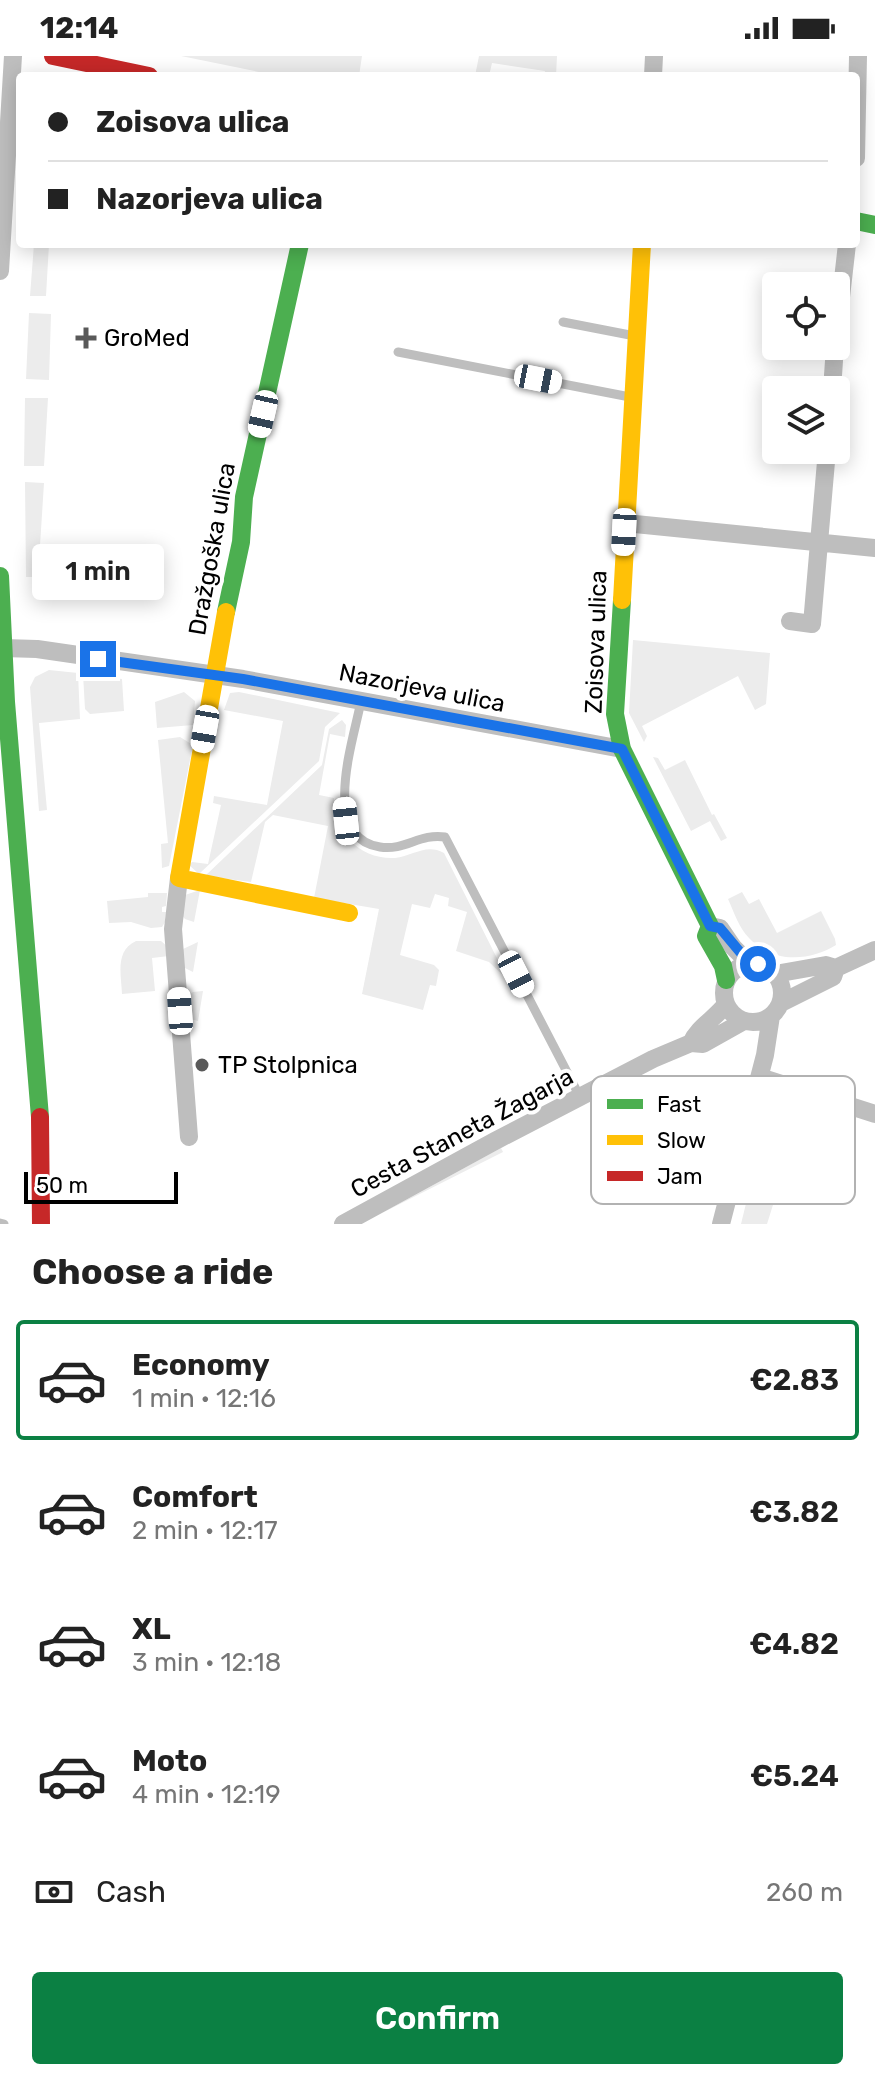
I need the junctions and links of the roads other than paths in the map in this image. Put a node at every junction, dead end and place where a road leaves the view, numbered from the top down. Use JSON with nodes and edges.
{"nodes":[{"id":1,"x":13,"y":56,"type":"edge"},
{"id":2,"x":53,"y":56,"type":"edge"},
{"id":3,"x":130,"y":72,"type":"edge"},
{"id":4,"x":299,"y":248,"type":"edge"},
{"id":5,"x":642,"y":248,"type":"edge"},
{"id":6,"x":847,"y":248,"type":"edge"},
{"id":7,"x":0,"y":271,"type":"edge"},
{"id":8,"x":844,"y":272,"type":"edge"},
{"id":9,"x":563,"y":322,"type":"dead end"},
{"id":10,"x":638,"y":336,"type":"junction"},
{"id":11,"x":398,"y":352,"type":"dead end"},
{"id":12,"x":634,"y":398,"type":"junction"},
{"id":13,"x":826,"y":464,"type":"edge"},
{"id":14,"x":625,"y":523,"type":"junction"},
{"id":15,"x":820,"y":542,"type":"junction"},
{"id":16,"x":875,"y":548,"type":"edge"},
{"id":17,"x":0,"y":576,"type":"edge"},
{"id":18,"x":790,"y":621,"type":"dead end"},
{"id":19,"x":3,"y":648,"type":"junction"},
{"id":20,"x":213,"y":676,"type":"junction"},
{"id":21,"x":361,"y":701,"type":"junction"},
{"id":22,"x":622,"y":749,"type":"junction"},
{"id":23,"x":179,"y":878,"type":"junction"},
{"id":24,"x":349,"y":913,"type":"dead end"},
{"id":25,"x":710,"y":926,"type":"junction"},
{"id":26,"x":875,"y":950,"type":"edge"},
{"id":27,"x":750,"y":964,"type":"junction"},
{"id":28,"x":836,"y":968,"type":"junction"},
{"id":29,"x":775,"y":974,"type":"junction"},
{"id":30,"x":726,"y":980,"type":"junction"},
{"id":31,"x":726,"y":1004,"type":"junction"},
{"id":32,"x":776,"y":1009,"type":"junction"},
{"id":33,"x":744,"y":1021,"type":"junction"},
{"id":34,"x":691,"y":1043,"type":"junction"},
{"id":35,"x":620,"y":1076,"type":"edge"},
{"id":36,"x":760,"y":1076,"type":"edge"},
{"id":37,"x":591,"y":1091,"type":"edge"},
{"id":38,"x":580,"y":1097,"type":"junction"},
{"id":39,"x":855,"y":1108,"type":"edge"},
{"id":40,"x":875,"y":1114,"type":"edge"},
{"id":41,"x":189,"y":1137,"type":"dead end"},
{"id":42,"x":726,"y":1204,"type":"edge"},
{"id":43,"x":41,"y":1224,"type":"edge"},
{"id":44,"x":343,"y":1224,"type":"edge"},
{"id":45,"x":721,"y":1224,"type":"edge"}],
"edges":[{"from":1,"to":7,"type":"street"},
{"from":2,"to":3,"type":"street"},
{"from":4,"to":20,"type":"street","name":"Dražgoška ulica"},
{"from":5,"to":10,"type":"street","name":"Zoisova ulica"},
{"from":6,"to":8,"type":"street"},
{"from":9,"to":10,"type":"lane"},
{"from":10,"to":12,"type":"street","name":"Zoisova ulica"},
{"from":11,"to":12,"type":"lane"},
{"from":12,"to":14,"type":"street","name":"Zoisova ulica"},
{"from":13,"to":15,"type":"street"},
{"from":14,"to":15,"type":"street"},
{"from":14,"to":22,"type":"street","name":"Zoisova ulica"},
{"from":15,"to":16,"type":"street"},
{"from":15,"to":18,"type":"street"},
{"from":17,"to":19,"type":"street"},
{"from":19,"to":20,"type":"street","name":"Nazorjeva ulica"},
{"from":19,"to":43,"type":"street"},
{"from":20,"to":21,"type":"street","name":"Nazorjeva ulica"},
{"from":20,"to":23,"type":"street"},
{"from":21,"to":22,"type":"street","name":"Nazorjeva ulica"},
{"from":21,"to":38,"type":"lane"},
{"from":22,"to":25,"type":"street","name":"Zoisova ulica"},
{"from":23,"to":24,"type":"street"},
{"from":23,"to":41,"type":"street"},
{"from":25,"to":27,"type":"street","name":"Zoisova ulica"},
{"from":25,"to":30,"type":"street","name":"Zoisova ulica"},
{"from":26,"to":28,"type":"street"},
{"from":27,"to":29,"type":"street"},
{"from":27,"to":30,"type":"street"},
{"from":28,"to":29,"type":"street"},
{"from":28,"to":32,"type":"street"},
{"from":29,"to":32,"type":"street"},
{"from":30,"to":31,"type":"street"},
{"from":31,"to":33,"type":"street"},
{"from":31,"to":34,"type":"street","name":"Cesta Staneta Žagarja"},
{"from":32,"to":33,"type":"street"},
{"from":32,"to":36,"type":"street"},
{"from":33,"to":34,"type":"street","name":"Cesta Staneta Žagarja"},
{"from":34,"to":35,"type":"street","name":"Cesta Staneta Žagarja"},
{"from":37,"to":38,"type":"street","name":"Cesta Staneta Žagarja"},
{"from":38,"to":44,"type":"street","name":"Cesta Staneta Žagarja"},
{"from":39,"to":40,"type":"street"},
{"from":42,"to":45,"type":"street"}]}
